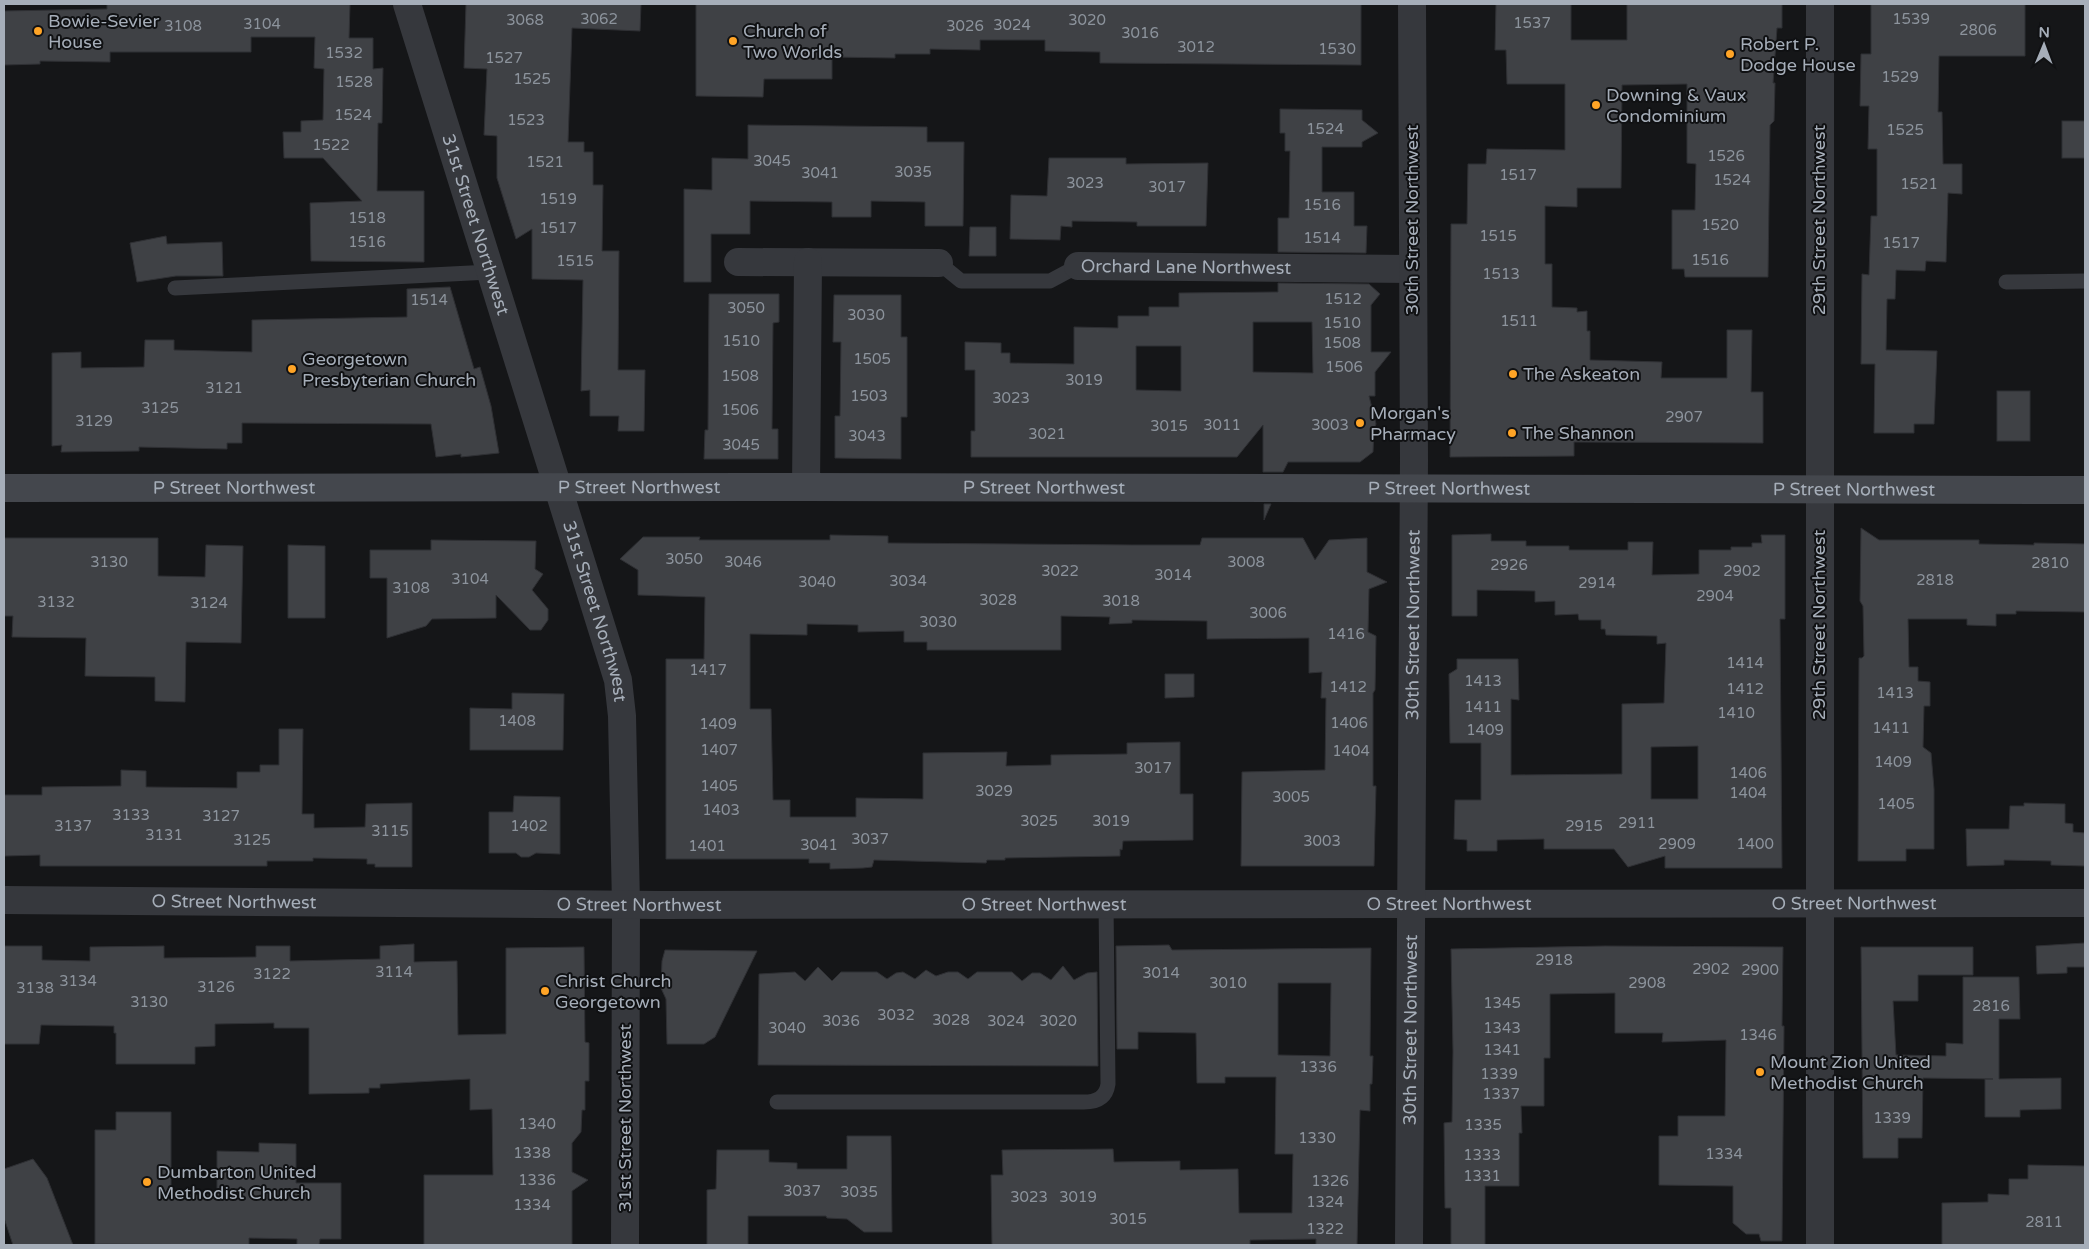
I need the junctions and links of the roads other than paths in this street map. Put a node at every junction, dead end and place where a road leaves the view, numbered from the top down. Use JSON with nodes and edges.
{"nodes":[{"id":1,"x":406,"y":4,"type":"edge"},
{"id":2,"x":1412,"y":4,"type":"edge"},
{"id":3,"x":1820,"y":4,"type":"edge"},
{"id":4,"x":738,"y":262,"type":"dead end"},
{"id":5,"x":808,"y":262,"type":"junction"},
{"id":6,"x":939,"y":263,"type":"joint"},
{"id":7,"x":1078,"y":266,"type":"joint"},
{"id":8,"x":1412,"y":269,"type":"junction"},
{"id":9,"x":490,"y":272,"type":"junction"},
{"id":10,"x":2085,"y":281,"type":"edge"},
{"id":11,"x":2006,"y":282,"type":"dead end"},
{"id":12,"x":175,"y":288,"type":"dead end"},
{"id":13,"x":806,"y":487,"type":"junction"},
{"id":14,"x":4,"y":488,"type":"edge"},
{"id":15,"x":559,"y":488,"type":"junction"},
{"id":16,"x":1413,"y":488,"type":"junction"},
{"id":17,"x":1819,"y":490,"type":"junction"},
{"id":18,"x":2085,"y":490,"type":"edge"},
{"id":19,"x":4,"y":900,"type":"edge"},
{"id":20,"x":1106,"y":903,"type":"junction"},
{"id":21,"x":1411,"y":903,"type":"junction"},
{"id":22,"x":1820,"y":903,"type":"junction"},
{"id":23,"x":2085,"y":903,"type":"edge"},
{"id":24,"x":626,"y":905,"type":"junction"},
{"id":25,"x":778,"y":1102,"type":"dead end"},
{"id":26,"x":625,"y":1245,"type":"edge"},
{"id":27,"x":1409,"y":1245,"type":"edge"},
{"id":28,"x":1820,"y":1245,"type":"edge"}],
"edges":[{"from":1,"to":9,"type":"street","name":"31st Street Northwest"},
{"from":2,"to":8,"type":"street","name":"30th Street Northwest"},
{"from":3,"to":17,"type":"street","name":"29th Street Northwest"},
{"from":4,"to":5,"type":"street"},
{"from":5,"to":6,"type":"street"},
{"from":5,"to":13,"type":"street"},
{"from":6,"to":7,"type":"lane","name":"Orchard Lane Northwest"},
{"from":7,"to":8,"type":"street","name":"Orchard Lane Northwest"},
{"from":8,"to":16,"type":"street","name":"30th Street Northwest"},
{"from":9,"to":12,"type":"lane"},
{"from":9,"to":15,"type":"street","name":"31st Street Northwest"},
{"from":10,"to":11,"type":"lane"},
{"from":13,"to":15,"type":"main road","name":"P Street Northwest"},
{"from":13,"to":16,"type":"main road","name":"P Street Northwest"},
{"from":14,"to":15,"type":"main road","name":"P Street Northwest"},
{"from":15,"to":24,"type":"street","name":"31st Street Northwest"},
{"from":16,"to":17,"type":"main road","name":"P Street Northwest"},
{"from":16,"to":21,"type":"street","name":"30th Street Northwest"},
{"from":17,"to":18,"type":"main road","name":"P Street Northwest"},
{"from":17,"to":22,"type":"street","name":"29th Street Northwest"},
{"from":19,"to":24,"type":"street","name":"O Street Northwest"},
{"from":20,"to":21,"type":"street","name":"O Street Northwest"},
{"from":20,"to":24,"type":"street","name":"O Street Northwest"},
{"from":20,"to":25,"type":"lane"},
{"from":21,"to":22,"type":"street","name":"O Street Northwest"},
{"from":21,"to":27,"type":"street","name":"30th Street Northwest"},
{"from":22,"to":23,"type":"street","name":"O Street Northwest"},
{"from":22,"to":28,"type":"street","name":"29th Street Northwest"},
{"from":24,"to":26,"type":"street","name":"31st Street Northwest"}]}
